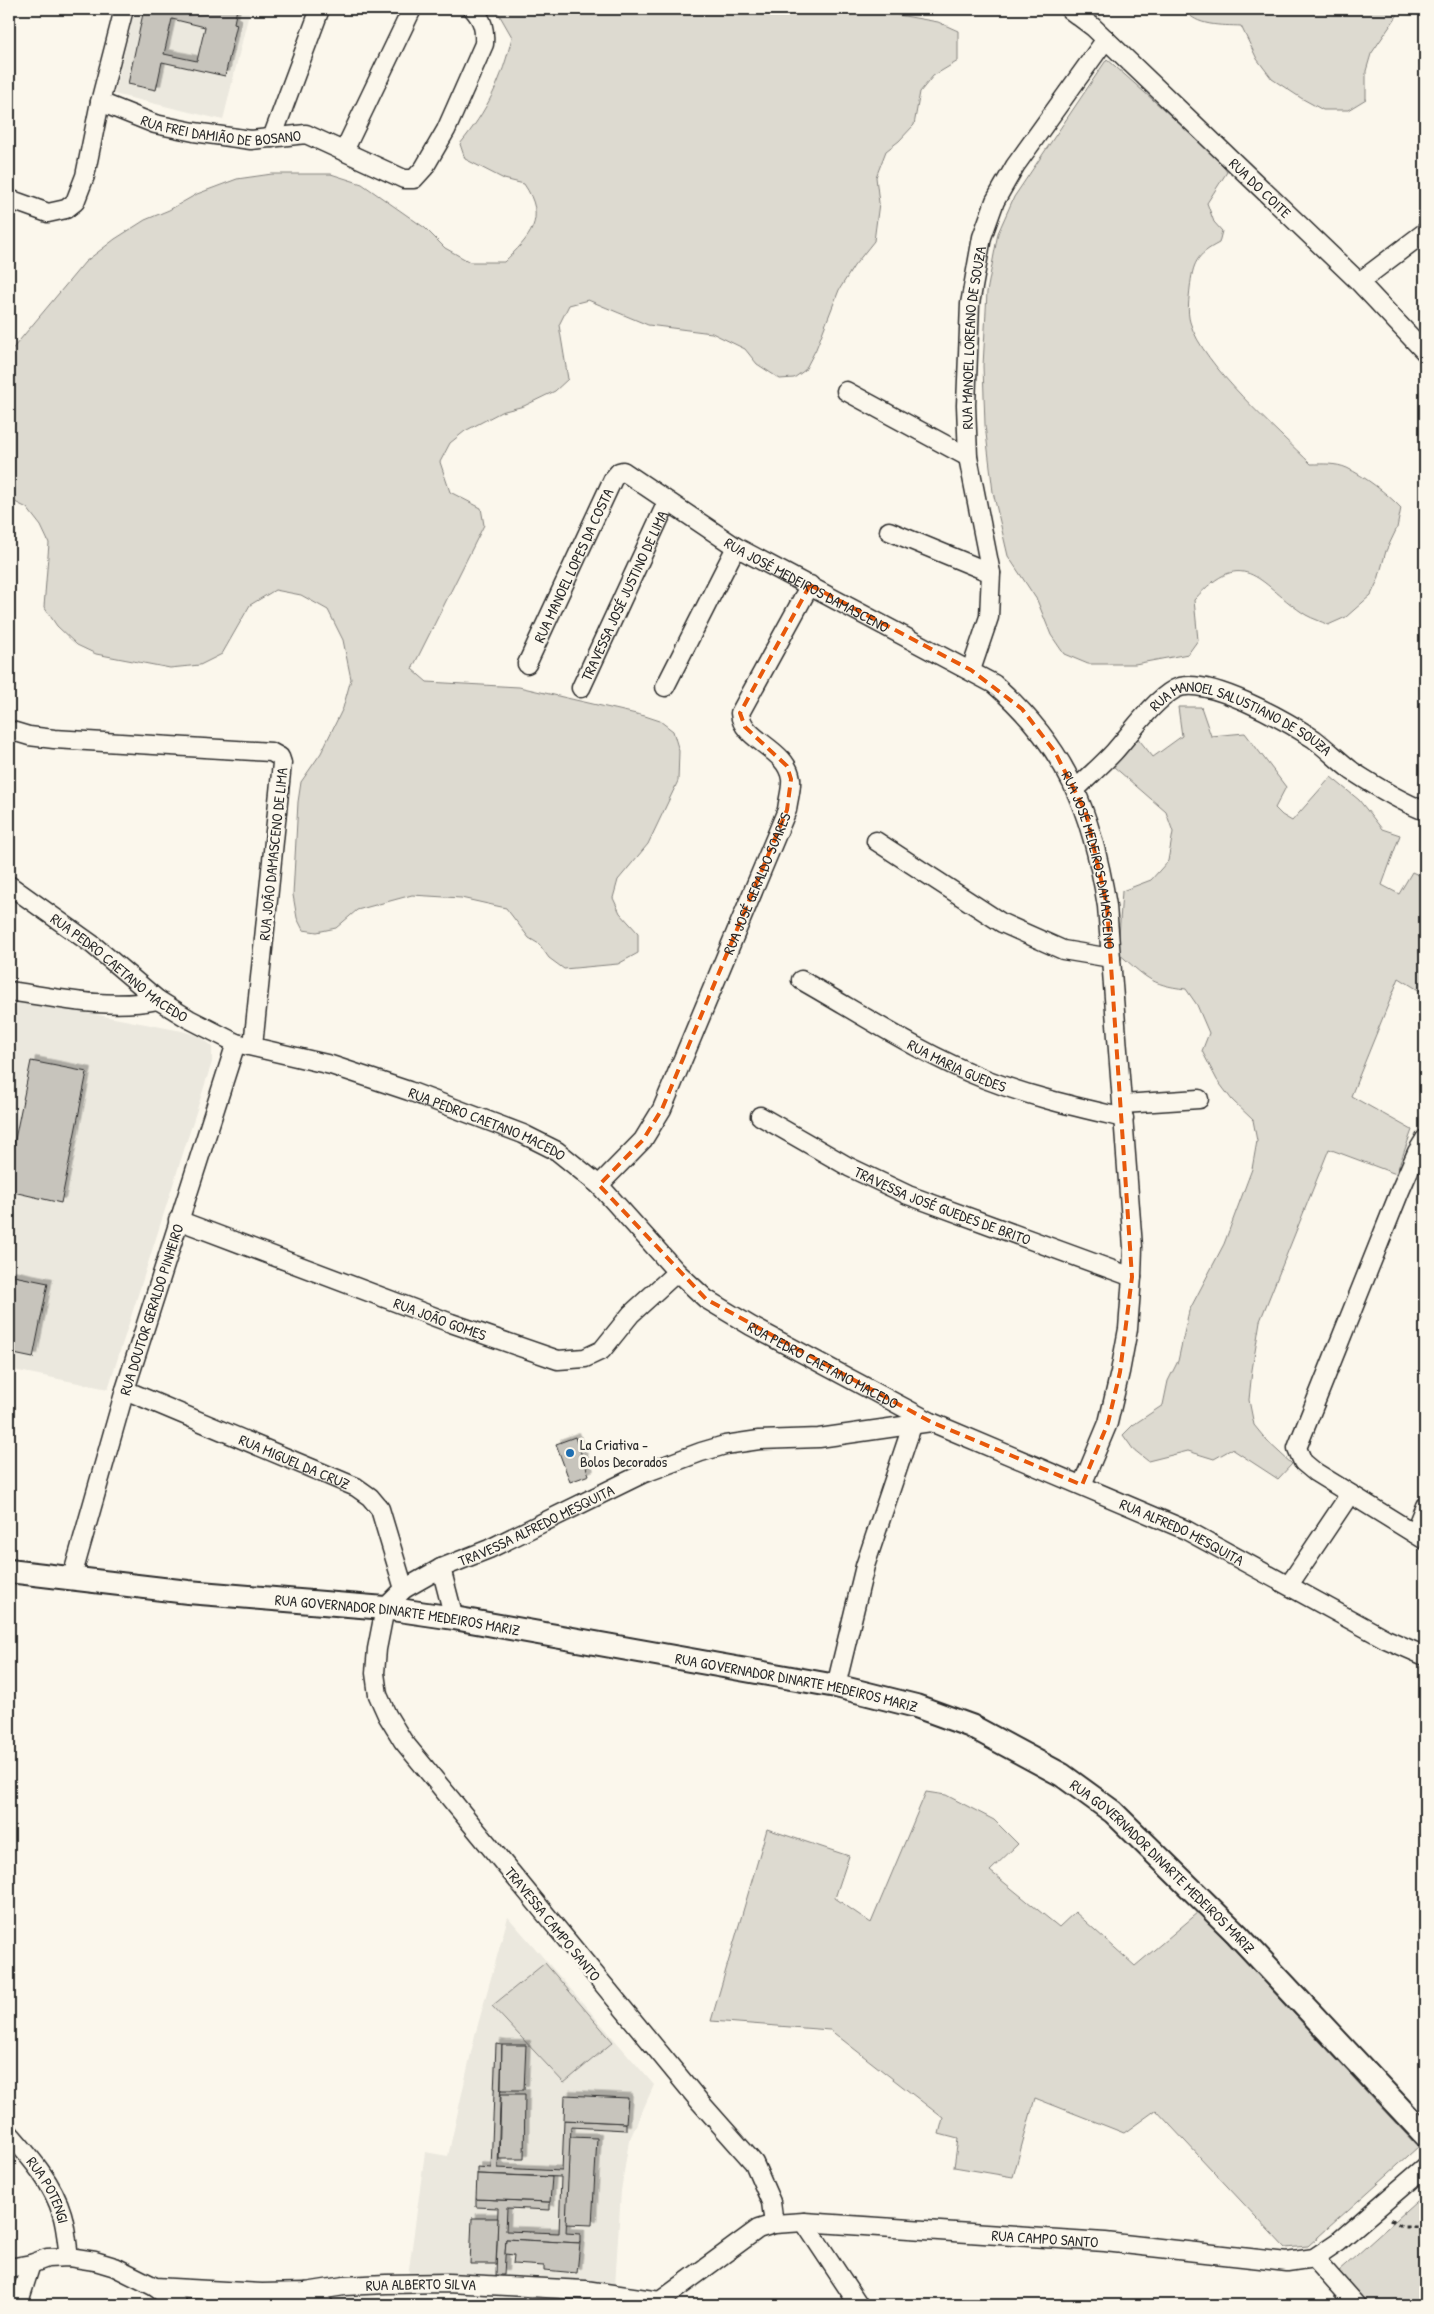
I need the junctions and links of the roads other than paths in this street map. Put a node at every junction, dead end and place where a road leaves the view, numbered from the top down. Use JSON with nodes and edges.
{"nodes":[{"id":1,"x":124,"y":9,"type":"edge"},
{"id":2,"x":320,"y":9,"type":"edge"},
{"id":3,"x":412,"y":9,"type":"edge"},
{"id":4,"x":473,"y":9,"type":"edge"},
{"id":5,"x":1069,"y":9,"type":"edge"},
{"id":6,"x":1084,"y":9,"type":"edge"},
{"id":7,"x":1093,"y":27,"type":"junction"},
{"id":8,"x":1106,"y":39,"type":"junction"},
{"id":9,"x":100,"y":102,"type":"junction"},
{"id":10,"x":272,"y":138,"type":"junction"},
{"id":11,"x":344,"y":151,"type":"junction"},
{"id":12,"x":9,"y":199,"type":"edge"},
{"id":13,"x":1425,"y":232,"type":"edge"},
{"id":14,"x":1359,"y":282,"type":"junction"},
{"id":15,"x":1425,"y":352,"type":"edge"},
{"id":16,"x":846,"y":391,"type":"dead end"},
{"id":17,"x":968,"y":457,"type":"junction"},
{"id":18,"x":623,"y":471,"type":"joint"},
{"id":19,"x":667,"y":502,"type":"junction"},
{"id":20,"x":889,"y":531,"type":"dead end"},
{"id":21,"x":736,"y":547,"type":"junction"},
{"id":22,"x":990,"y":573,"type":"junction"},
{"id":23,"x":810,"y":585,"type":"junction"},
{"id":24,"x":527,"y":664,"type":"dead end"},
{"id":25,"x":971,"y":670,"type":"junction"},
{"id":26,"x":665,"y":687,"type":"dead end"},
{"id":27,"x":581,"y":688,"type":"dead end"},
{"id":28,"x":9,"y":730,"type":"edge"},
{"id":29,"x":1076,"y":789,"type":"junction"},
{"id":30,"x":1425,"y":810,"type":"edge"},
{"id":31,"x":876,"y":841,"type":"dead end"},
{"id":32,"x":9,"y":885,"type":"edge"},
{"id":33,"x":1111,"y":958,"type":"junction"},
{"id":34,"x":801,"y":980,"type":"dead end"},
{"id":35,"x":9,"y":991,"type":"edge"},
{"id":36,"x":158,"y":1000,"type":"junction"},
{"id":37,"x":236,"y":1043,"type":"junction"},
{"id":38,"x":254,"y":1046,"type":"junction"},
{"id":39,"x":1199,"y":1100,"type":"dead end"},
{"id":40,"x":1123,"y":1111,"type":"junction"},
{"id":41,"x":760,"y":1116,"type":"dead end"},
{"id":42,"x":1425,"y":1139,"type":"edge"},
{"id":43,"x":599,"y":1185,"type":"junction"},
{"id":44,"x":178,"y":1220,"type":"junction"},
{"id":45,"x":677,"y":1272,"type":"junction"},
{"id":46,"x":1132,"y":1277,"type":"junction"},
{"id":47,"x":124,"y":1390,"type":"junction"},
{"id":48,"x":932,"y":1422,"type":"junction"},
{"id":49,"x":912,"y":1426,"type":"junction"},
{"id":50,"x":1082,"y":1485,"type":"junction"},
{"id":51,"x":1350,"y":1494,"type":"junction"},
{"id":52,"x":1425,"y":1506,"type":"edge"},
{"id":53,"x":1420,"y":1537,"type":"edge"},
{"id":54,"x":441,"y":1568,"type":"junction"},
{"id":55,"x":9,"y":1571,"type":"edge"},
{"id":56,"x":72,"y":1577,"type":"junction"},
{"id":57,"x":1289,"y":1586,"type":"junction"},
{"id":58,"x":404,"y":1588,"type":"junction"},
{"id":59,"x":385,"y":1608,"type":"junction"},
{"id":60,"x":454,"y":1618,"type":"junction"},
{"id":61,"x":1425,"y":1656,"type":"edge"},
{"id":62,"x":836,"y":1686,"type":"junction"},
{"id":63,"x":9,"y":2133,"type":"edge"},
{"id":64,"x":1425,"y":2135,"type":"edge"},
{"id":65,"x":1425,"y":2167,"type":"edge"},
{"id":66,"x":804,"y":2222,"type":"junction"},
{"id":67,"x":774,"y":2224,"type":"junction"},
{"id":68,"x":69,"y":2257,"type":"junction"},
{"id":69,"x":1314,"y":2258,"type":"junction"},
{"id":70,"x":31,"y":2264,"type":"junction"},
{"id":71,"x":9,"y":2268,"type":"edge"},
{"id":72,"x":155,"y":2287,"type":"junction"},
{"id":73,"x":306,"y":2292,"type":"junction"},
{"id":74,"x":658,"y":2303,"type":"edge"},
{"id":75,"x":18,"y":2305,"type":"edge"},
{"id":76,"x":178,"y":2305,"type":"edge"},
{"id":77,"x":324,"y":2305,"type":"edge"},
{"id":78,"x":859,"y":2305,"type":"edge"},
{"id":79,"x":1356,"y":2305,"type":"edge"}],
"edges":[{"from":1,"to":9,"type":"street"},
{"from":2,"to":10,"type":"street"},
{"from":3,"to":11,"type":"street"},
{"from":4,"to":11,"type":"street","name":"RUA FREI DAMIÃO DE BOSANO"},
{"from":5,"to":7,"type":"street"},
{"from":6,"to":7,"type":"street"},
{"from":7,"to":8,"type":"street","name":"RUA DO COITE"},
{"from":8,"to":14,"type":"street","name":"RUA DO COITE"},
{"from":8,"to":17,"type":"street","name":"RUA MANOEL LOREANO DE SOUZA"},
{"from":9,"to":10,"type":"street","name":"RUA FREI DAMIÃO DE BOSANO"},
{"from":9,"to":12,"type":"street"},
{"from":10,"to":11,"type":"street","name":"RUA FREI DAMIÃO DE BOSANO"},
{"from":13,"to":14,"type":"street"},
{"from":14,"to":15,"type":"street","name":"RUA DO COITE"},
{"from":16,"to":17,"type":"street"},
{"from":17,"to":22,"type":"street","name":"RUA MANOEL LOREANO DE SOUZA"},
{"from":18,"to":19,"type":"street","name":"RUA JOSÉ MEDEIROS DAMASCENO"},
{"from":18,"to":24,"type":"street","name":"RUA MANOEL LOPES DA COSTA"},
{"from":19,"to":21,"type":"street","name":"RUA JOSÉ MEDEIROS DAMASCENO"},
{"from":19,"to":27,"type":"street","name":"TRAVESSA JOSÉ JUSTINO DE LIMA"},
{"from":20,"to":22,"type":"street"},
{"from":21,"to":23,"type":"street","name":"RUA JOSÉ MEDEIROS DAMASCENO"},
{"from":21,"to":26,"type":"street"},
{"from":22,"to":25,"type":"street","name":"RUA MANOEL LOREANO DE SOUZA"},
{"from":23,"to":25,"type":"street","name":"RUA JOSÉ MEDEIROS DAMASCENO"},
{"from":23,"to":43,"type":"street","name":"RUA JOSÉ GERALDO SOARES"},
{"from":25,"to":29,"type":"street","name":"RUA JOSÉ MEDEIROS DAMASCENO"},
{"from":28,"to":38,"type":"street","name":"RUA JOÃO DAMASCENO DE LIMA"},
{"from":29,"to":30,"type":"street","name":"RUA MANOEL SALUSTIANO DE SOUZA"},
{"from":29,"to":33,"type":"street","name":"RUA JOSÉ MEDEIROS DAMASCENO"},
{"from":31,"to":33,"type":"street"},
{"from":32,"to":36,"type":"street","name":"RUA PEDRO CAETANO MACEDO"},
{"from":33,"to":40,"type":"street","name":"RUA JOSÉ MEDEIROS DAMASCENO"},
{"from":34,"to":40,"type":"street","name":"RUA MARIA GUEDES"},
{"from":35,"to":36,"type":"street"},
{"from":36,"to":37,"type":"street","name":"RUA PEDRO CAETANO MACEDO"},
{"from":37,"to":38,"type":"street","name":"RUA PEDRO CAETANO MACEDO"},
{"from":37,"to":44,"type":"street","name":"RUA DOUTOR GERALDO PINHEIRO"},
{"from":38,"to":43,"type":"street","name":"RUA PEDRO CAETANO MACEDO"},
{"from":39,"to":40,"type":"street","name":"RUA MARIA GUEDES"},
{"from":40,"to":46,"type":"street","name":"RUA JOSÉ MEDEIROS DAMASCENO"},
{"from":41,"to":46,"type":"street","name":"TRAVESSA JOSÉ GUEDES DE BRITO"},
{"from":42,"to":51,"type":"street"},
{"from":43,"to":45,"type":"street","name":"RUA PEDRO CAETANO MACEDO"},
{"from":44,"to":45,"type":"street","name":"RUA JOÃO GOMES"},
{"from":44,"to":47,"type":"street","name":"RUA DOUTOR GERALDO PINHEIRO"},
{"from":45,"to":48,"type":"street","name":"RUA PEDRO CAETANO MACEDO"},
{"from":46,"to":50,"type":"street","name":"RUA JOSÉ MEDEIROS DAMASCENO"},
{"from":47,"to":56,"type":"street","name":"RUA DOUTOR GERALDO PINHEIRO"},
{"from":47,"to":58,"type":"street","name":"RUA MIGUEL DA CRUZ"},
{"from":48,"to":49,"type":"street","name":"TRAVESSA ALFREDO MESQUITA"},
{"from":48,"to":50,"type":"street","name":"RUA ALFREDO MESQUITA"},
{"from":49,"to":54,"type":"street","name":"TRAVESSA ALFREDO MESQUITA"},
{"from":49,"to":62,"type":"street"},
{"from":50,"to":57,"type":"street","name":"RUA ALFREDO MESQUITA"},
{"from":51,"to":53,"type":"street"},
{"from":51,"to":57,"type":"street"},
{"from":52,"to":53,"type":"street"},
{"from":54,"to":58,"type":"street","name":"TRAVESSA ALFREDO MESQUITA"},
{"from":54,"to":60,"type":"street"},
{"from":55,"to":56,"type":"main road","name":"RUA GOVERNADOR DINARTE MEDEIROS MARIZ"},
{"from":56,"to":59,"type":"main road","name":"RUA GOVERNADOR DINARTE MEDEIROS MARIZ"},
{"from":57,"to":61,"type":"street","name":"RUA ALFREDO MESQUITA"},
{"from":58,"to":59,"type":"street","name":"TRAVESSA ALFREDO MESQUITA"},
{"from":59,"to":60,"type":"main road","name":"RUA GOVERNADOR DINARTE MEDEIROS MARIZ"},
{"from":59,"to":67,"type":"street","name":"TRAVESSA CAMPO SANTO"},
{"from":60,"to":62,"type":"main road","name":"RUA GOVERNADOR DINARTE MEDEIROS MARIZ"},
{"from":62,"to":64,"type":"main road","name":"RUA GOVERNADOR DINARTE MEDEIROS MARIZ"},
{"from":63,"to":68,"type":"street","name":"RUA POTENGI"},
{"from":65,"to":69,"type":"street","name":"RUA CAMPO SANTO"},
{"from":66,"to":67,"type":"street","name":"RUA CAMPO SANTO"},
{"from":66,"to":69,"type":"street","name":"RUA CAMPO SANTO"},
{"from":66,"to":78,"type":"street"},
{"from":67,"to":74,"type":"street","name":"RUA CAMPO SANTO"},
{"from":68,"to":70,"type":"street","name":"RUA ALBERTO SILVA"},
{"from":68,"to":72,"type":"street","name":"RUA ALBERTO SILVA"},
{"from":69,"to":79,"type":"street"},
{"from":70,"to":71,"type":"street","name":"RUA ALBERTO SILVA"},
{"from":70,"to":75,"type":"street"},
{"from":72,"to":73,"type":"street","name":"RUA ALBERTO SILVA"},
{"from":72,"to":76,"type":"street"},
{"from":73,"to":74,"type":"street","name":"RUA ALBERTO SILVA"},
{"from":73,"to":77,"type":"street"}]}
